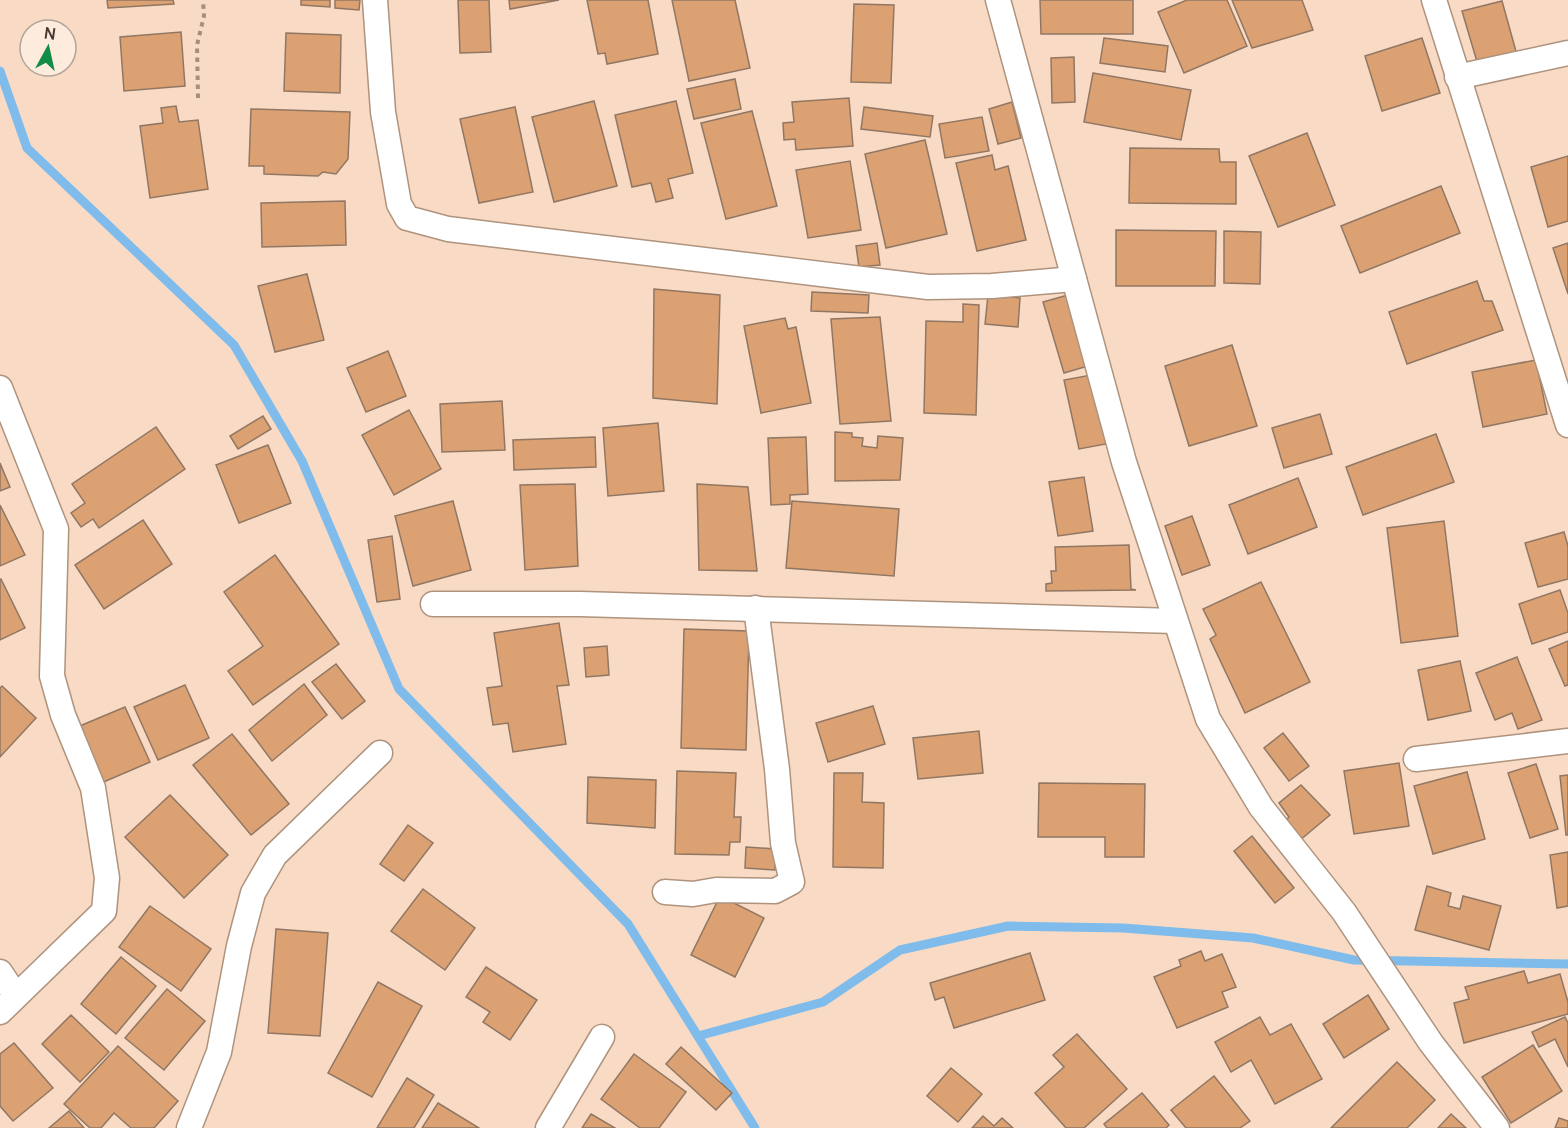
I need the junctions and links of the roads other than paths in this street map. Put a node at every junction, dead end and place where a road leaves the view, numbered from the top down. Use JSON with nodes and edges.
{"nodes":[{"id":1,"x":375,"y":0,"type":"edge"},
{"id":2,"x":998,"y":0,"type":"edge"},
{"id":3,"x":1434,"y":0,"type":"edge"},
{"id":4,"x":1568,"y":52,"type":"edge"},
{"id":5,"x":1457,"y":77,"type":"junction"},
{"id":6,"x":1074,"y":279,"type":"junction"},
{"id":7,"x":0,"y":388,"type":"edge"},
{"id":8,"x":1568,"y":426,"type":"edge"},
{"id":9,"x":433,"y":604,"type":"dead end"},
{"id":10,"x":756,"y":608,"type":"junction"},
{"id":11,"x":1174,"y":621,"type":"junction"},
{"id":12,"x":1568,"y":741,"type":"edge"},
{"id":13,"x":380,"y":753,"type":"dead end"},
{"id":14,"x":1416,"y":759,"type":"dead end"},
{"id":15,"x":665,"y":892,"type":"dead end"},
{"id":16,"x":0,"y":972,"type":"edge"},
{"id":17,"x":8,"y":1004,"type":"edge"},
{"id":18,"x":602,"y":1037,"type":"dead end"},
{"id":19,"x":189,"y":1128,"type":"edge"},
{"id":20,"x":548,"y":1128,"type":"edge"},
{"id":21,"x":1497,"y":1128,"type":"edge"}],
"edges":[{"from":1,"to":6,"type":"street"},
{"from":2,"to":6,"type":"street"},
{"from":3,"to":5,"type":"street"},
{"from":4,"to":5,"type":"street"},
{"from":5,"to":8,"type":"street"},
{"from":6,"to":11,"type":"street"},
{"from":7,"to":17,"type":"street"},
{"from":9,"to":10,"type":"street"},
{"from":10,"to":11,"type":"street"},
{"from":10,"to":15,"type":"street"},
{"from":11,"to":21,"type":"street"},
{"from":12,"to":14,"type":"street"},
{"from":13,"to":19,"type":"street"},
{"from":16,"to":17,"type":"street"},
{"from":18,"to":20,"type":"street"}]}
